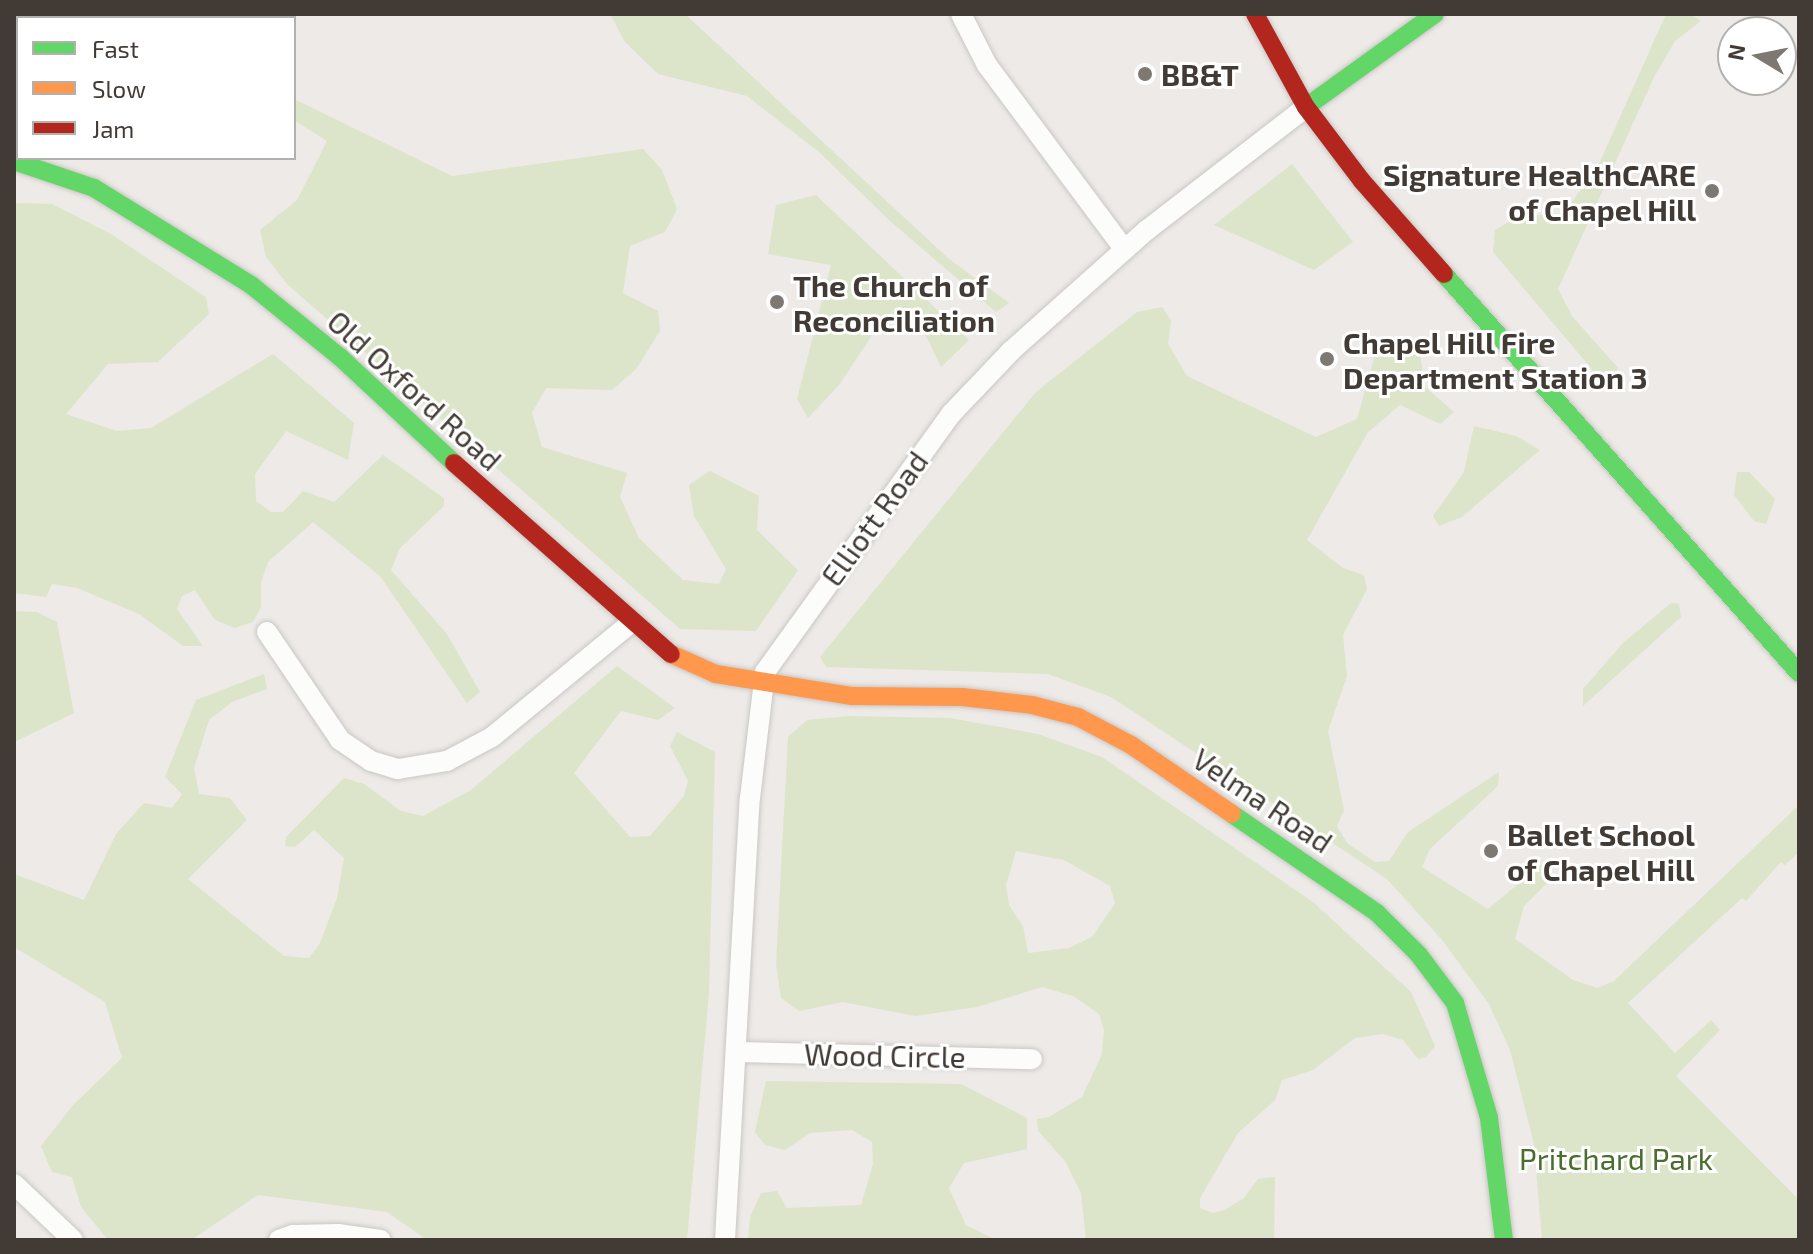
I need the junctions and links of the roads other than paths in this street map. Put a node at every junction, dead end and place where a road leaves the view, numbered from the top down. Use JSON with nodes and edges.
{"nodes":[{"id":1,"x":961,"y":14,"type":"edge"},
{"id":2,"x":1255,"y":14,"type":"edge"},
{"id":3,"x":1435,"y":14,"type":"edge"},
{"id":4,"x":1306,"y":107,"type":"junction"},
{"id":5,"x":14,"y":161,"type":"edge"},
{"id":6,"x":1124,"y":249,"type":"junction"},
{"id":7,"x":632,"y":622,"type":"junction"},
{"id":8,"x":267,"y":632,"type":"dead end"},
{"id":9,"x":1799,"y":673,"type":"edge"},
{"id":10,"x":760,"y":682,"type":"junction"},
{"id":11,"x":739,"y":1052,"type":"junction"},
{"id":12,"x":1032,"y":1059,"type":"dead end"},
{"id":13,"x":14,"y":1184,"type":"edge"},
{"id":14,"x":73,"y":1240,"type":"edge"},
{"id":15,"x":279,"y":1240,"type":"edge"},
{"id":16,"x":381,"y":1240,"type":"edge"},
{"id":17,"x":725,"y":1240,"type":"edge"},
{"id":18,"x":1504,"y":1240,"type":"edge"}],
"edges":[{"from":1,"to":6,"type":"street"},
{"from":2,"to":4,"type":"street"},
{"from":3,"to":4,"type":"street","name":"Elliott Road"},
{"from":4,"to":6,"type":"street","name":"Elliott Road"},
{"from":4,"to":9,"type":"street"},
{"from":5,"to":7,"type":"street","name":"Old Oxford Road"},
{"from":6,"to":10,"type":"street","name":"Elliott Road"},
{"from":7,"to":8,"type":"street"},
{"from":7,"to":10,"type":"street","name":"Old Oxford Road"},
{"from":10,"to":11,"type":"street"},
{"from":10,"to":18,"type":"street","name":"Velma Road"},
{"from":11,"to":12,"type":"street","name":"Wood Circle"},
{"from":11,"to":17,"type":"street"},
{"from":13,"to":14,"type":"street"},
{"from":15,"to":16,"type":"street"}]}
